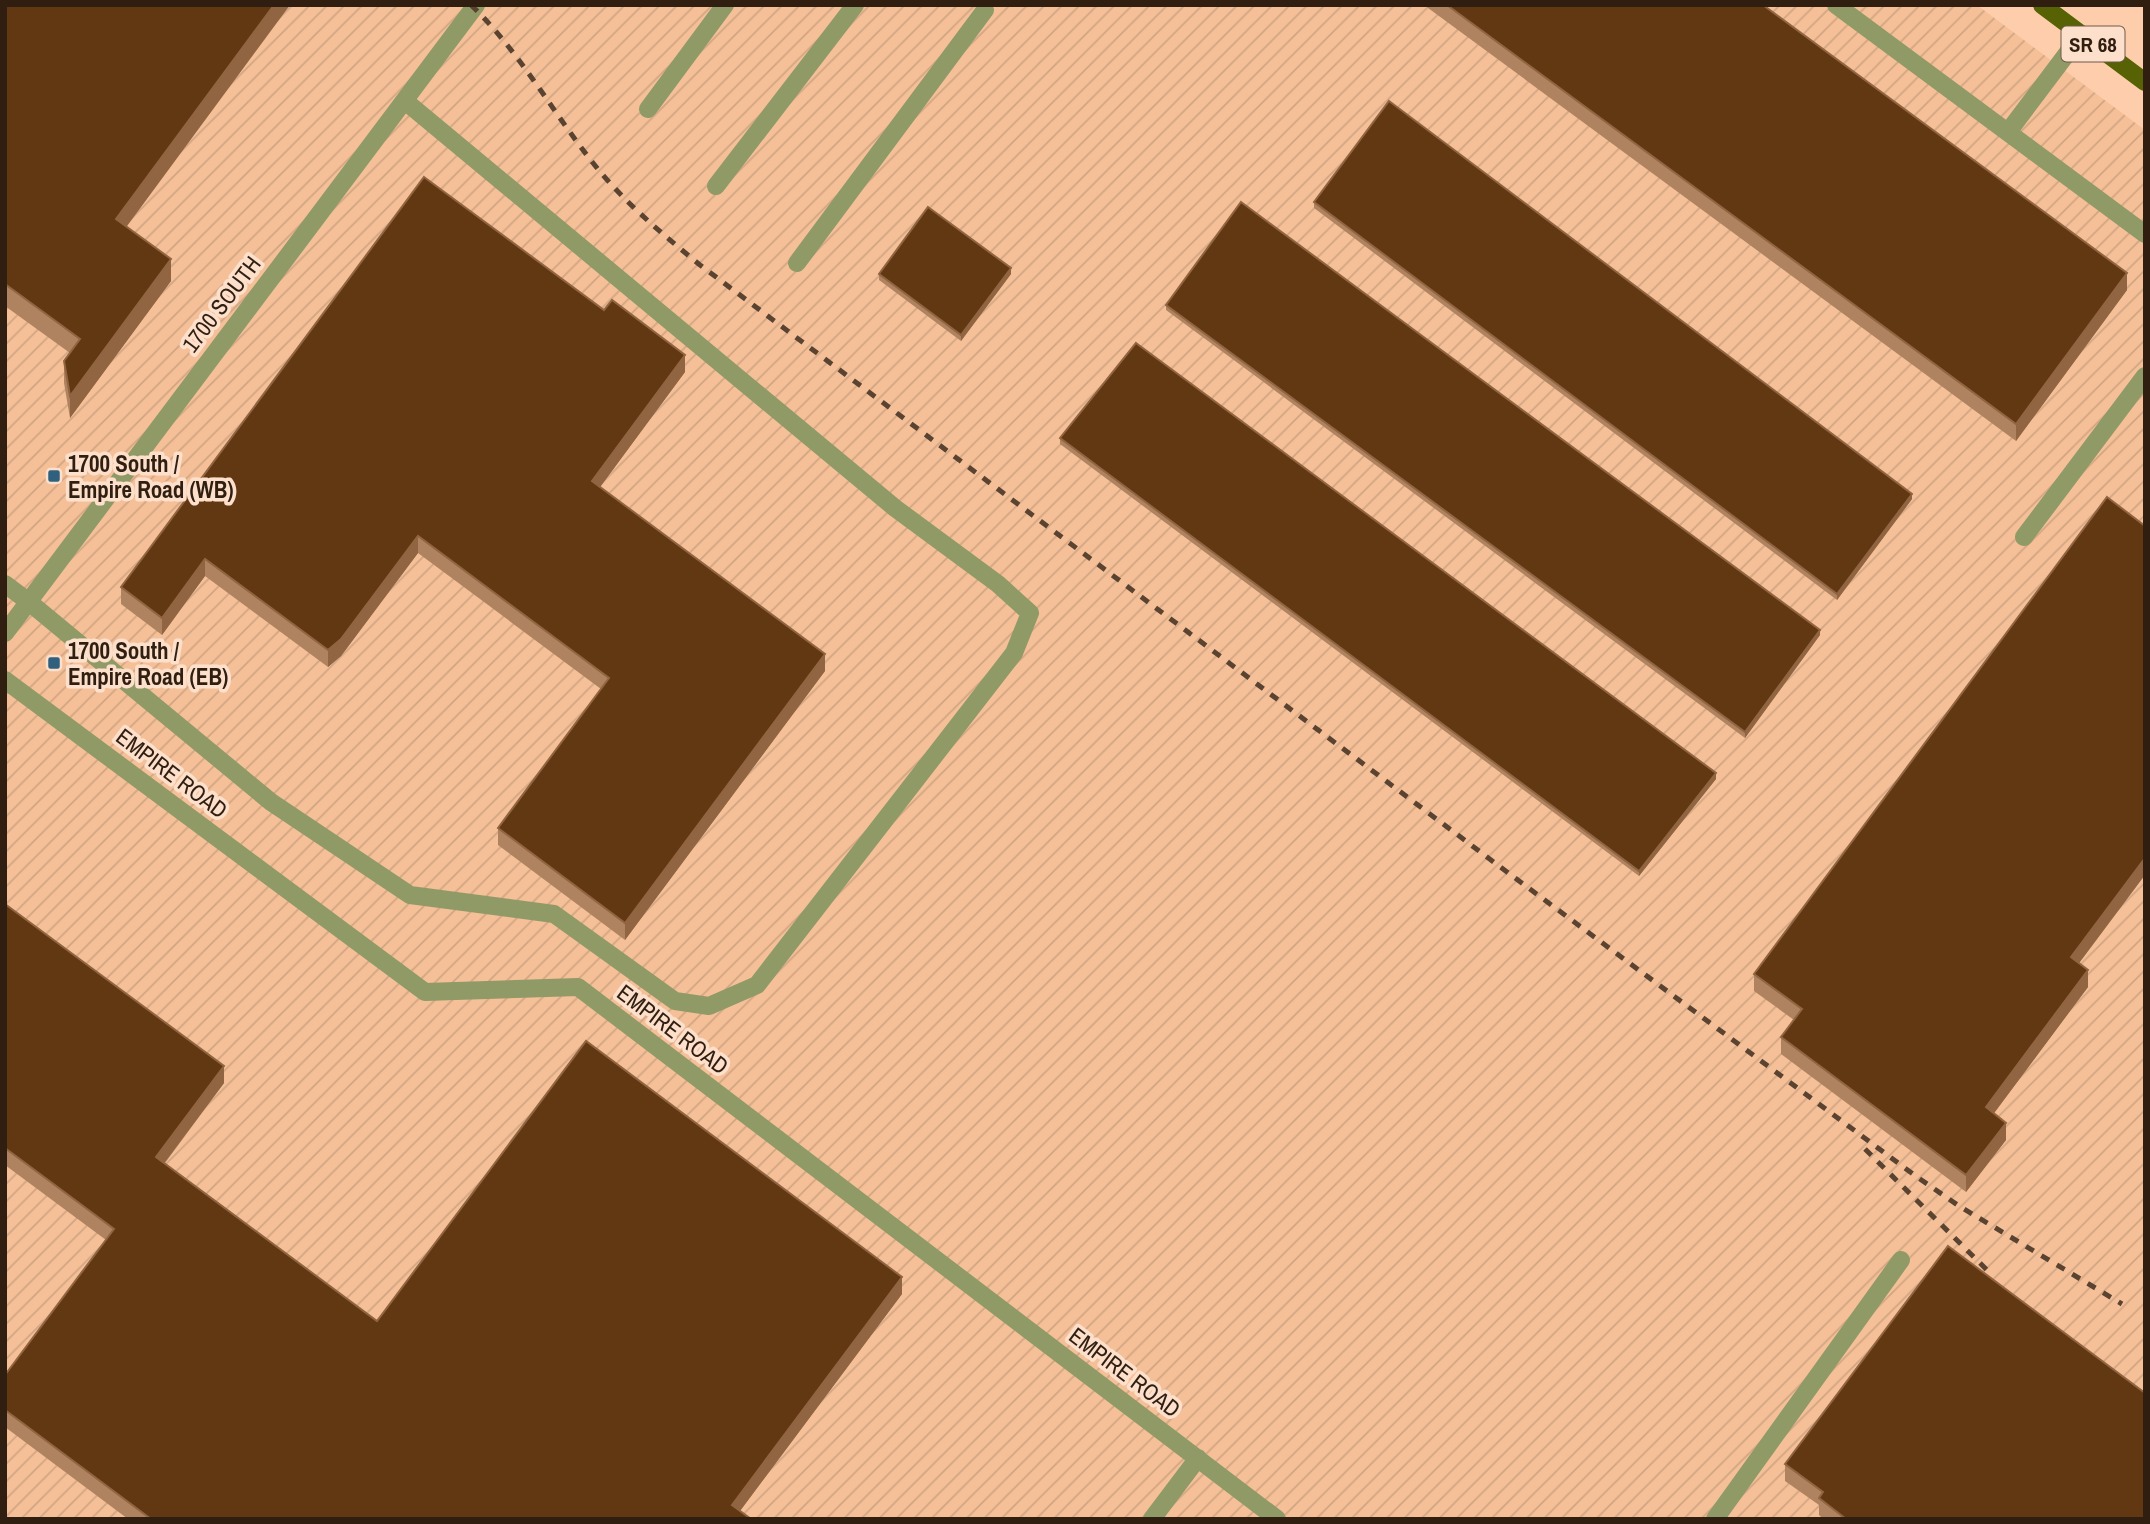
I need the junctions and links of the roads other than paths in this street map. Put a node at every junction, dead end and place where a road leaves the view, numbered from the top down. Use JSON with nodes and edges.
{"nodes":[{"id":1,"x":476,"y":5,"type":"edge"},
{"id":2,"x":725,"y":5,"type":"edge"},
{"id":3,"x":855,"y":5,"type":"edge"},
{"id":4,"x":1836,"y":5,"type":"edge"},
{"id":5,"x":2042,"y":5,"type":"edge"},
{"id":6,"x":985,"y":10,"type":"dead end"},
{"id":7,"x":2081,"y":35,"type":"junction"},
{"id":8,"x":2145,"y":82,"type":"edge"},
{"id":9,"x":405,"y":101,"type":"junction"},
{"id":10,"x":648,"y":109,"type":"dead end"},
{"id":11,"x":2008,"y":132,"type":"junction"},
{"id":12,"x":716,"y":186,"type":"dead end"},
{"id":13,"x":2145,"y":234,"type":"edge"},
{"id":14,"x":797,"y":263,"type":"dead end"},
{"id":15,"x":2145,"y":376,"type":"edge"},
{"id":16,"x":2024,"y":537,"type":"dead end"},
{"id":17,"x":5,"y":584,"type":"edge"},
{"id":18,"x":29,"y":601,"type":"junction"},
{"id":19,"x":5,"y":632,"type":"edge"},
{"id":20,"x":5,"y":680,"type":"edge"},
{"id":21,"x":1901,"y":1260,"type":"dead end"},
{"id":22,"x":1198,"y":1458,"type":"junction"},
{"id":23,"x":1152,"y":1519,"type":"edge"},
{"id":24,"x":1277,"y":1519,"type":"edge"},
{"id":25,"x":1715,"y":1519,"type":"edge"}],
"edges":[{"from":1,"to":9,"type":"street","name":"1700 SOUTH"},
{"from":2,"to":10,"type":"street"},
{"from":3,"to":12,"type":"street"},
{"from":4,"to":11,"type":"street"},
{"from":5,"to":7,"type":"main road","number":"SR 68"},
{"from":6,"to":14,"type":"street"},
{"from":7,"to":8,"type":"main road","number":"SR 68"},
{"from":7,"to":11,"type":"street"},
{"from":9,"to":18,"type":"street","name":"1700 SOUTH"},
{"from":9,"to":18,"type":"street"},
{"from":11,"to":13,"type":"street"},
{"from":15,"to":16,"type":"street"},
{"from":17,"to":18,"type":"street"},
{"from":18,"to":19,"type":"street","name":"1700 SOUTH"},
{"from":20,"to":22,"type":"street","name":"EMPIRE ROAD"},
{"from":21,"to":25,"type":"street"},
{"from":22,"to":23,"type":"street"},
{"from":22,"to":24,"type":"street","name":"EMPIRE ROAD"}]}
